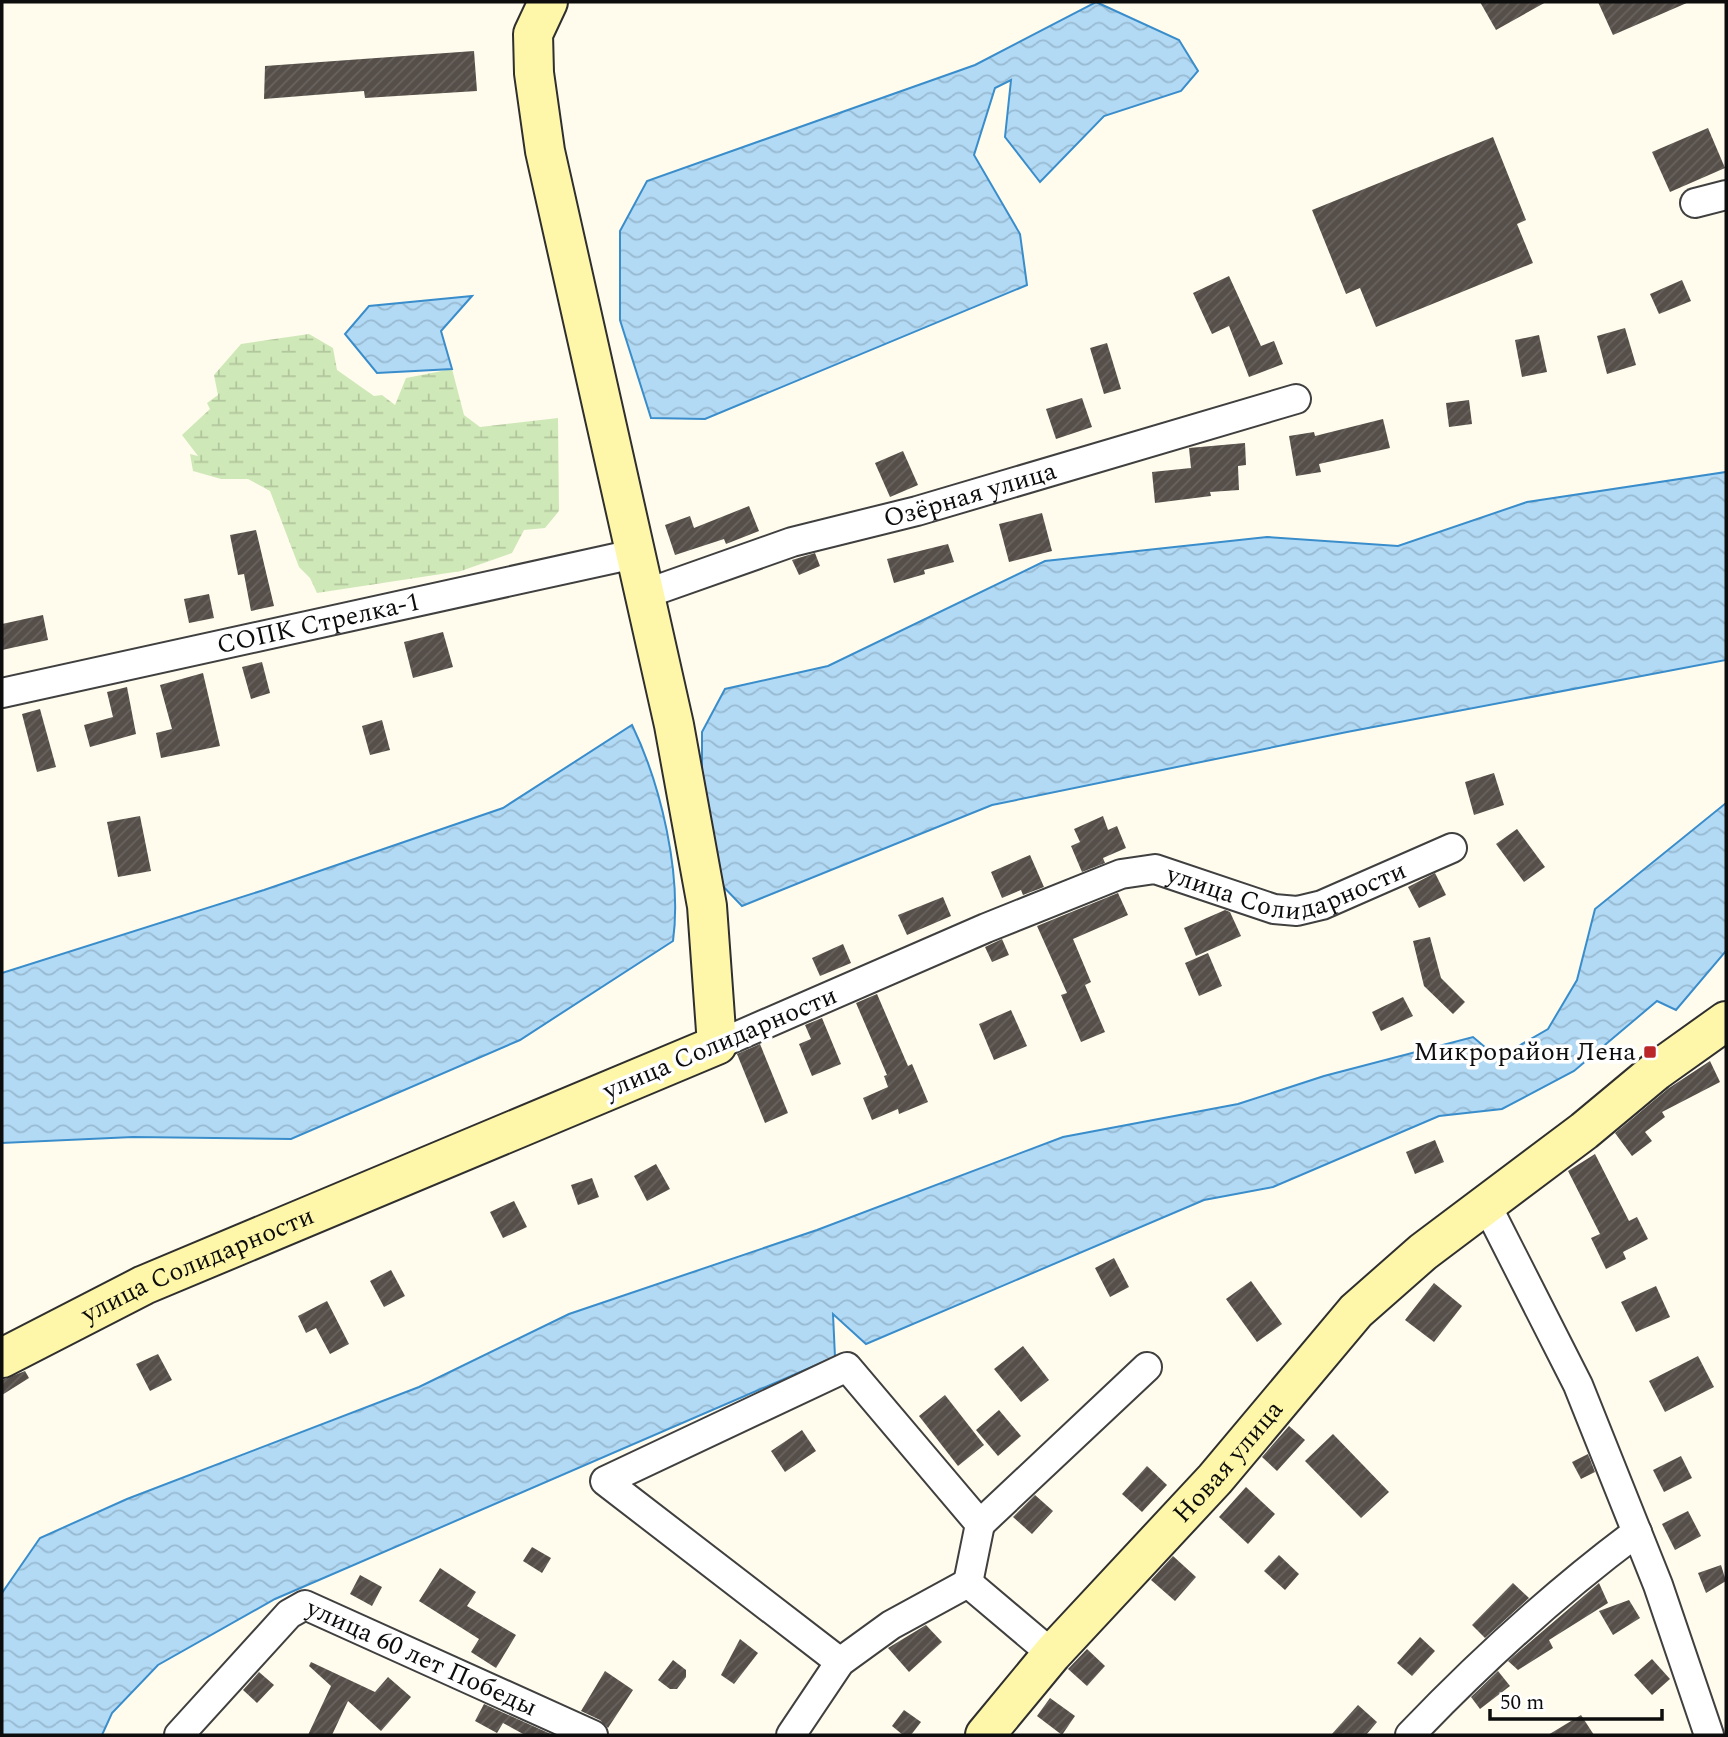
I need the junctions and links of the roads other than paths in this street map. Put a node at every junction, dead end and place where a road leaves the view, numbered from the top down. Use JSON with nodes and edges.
{"nodes":[{"id":1,"x":548,"y":2,"type":"edge"},
{"id":2,"x":1726,"y":195,"type":"edge"},
{"id":3,"x":1695,"y":203,"type":"dead end"},
{"id":4,"x":1296,"y":399,"type":"dead end"},
{"id":5,"x":634,"y":554,"type":"junction"},
{"id":6,"x":645,"y":594,"type":"junction"},
{"id":7,"x":2,"y":693,"type":"edge"},
{"id":8,"x":1452,"y":848,"type":"dead end"},
{"id":9,"x":1726,"y":1021,"type":"edge"},
{"id":10,"x":717,"y":1045,"type":"junction"},
{"id":11,"x":1486,"y":1204,"type":"junction"},
{"id":12,"x":2,"y":1358,"type":"edge"},
{"id":13,"x":1147,"y":1367,"type":"dead end"},
{"id":14,"x":980,"y":1524,"type":"junction"},
{"id":15,"x":1637,"y":1532,"type":"junction"},
{"id":16,"x":968,"y":1583,"type":"junction"},
{"id":17,"x":1052,"y":1654,"type":"junction"},
{"id":18,"x":840,"y":1662,"type":"junction"},
{"id":19,"x":179,"y":1735,"type":"edge"},
{"id":20,"x":593,"y":1735,"type":"edge"},
{"id":21,"x":791,"y":1735,"type":"edge"},
{"id":22,"x":985,"y":1735,"type":"edge"},
{"id":23,"x":1410,"y":1735,"type":"edge"},
{"id":24,"x":1709,"y":1735,"type":"edge"}],
"edges":[{"from":1,"to":5,"type":"street"},
{"from":2,"to":3,"type":"street"},
{"from":4,"to":6,"type":"street","name":"Озёрная улица"},
{"from":5,"to":6,"type":"street"},
{"from":5,"to":7,"type":"street","name":"СОПК Стрелка-1"},
{"from":6,"to":10,"type":"street"},
{"from":8,"to":10,"type":"street","name":"улица Солидарности"},
{"from":9,"to":11,"type":"street","name":"Новая улица"},
{"from":10,"to":12,"type":"street","name":"улица Солидарности"},
{"from":11,"to":15,"type":"street"},
{"from":11,"to":17,"type":"street","name":"Новая улица"},
{"from":13,"to":14,"type":"street"},
{"from":14,"to":16,"type":"street"},
{"from":14,"to":18,"type":"street"},
{"from":15,"to":23,"type":"street"},
{"from":15,"to":24,"type":"street"},
{"from":16,"to":17,"type":"street"},
{"from":16,"to":18,"type":"street"},
{"from":17,"to":22,"type":"street","name":"Новая улица"},
{"from":18,"to":21,"type":"street"},
{"from":19,"to":20,"type":"street","name":"улица 60 лет Победы"}]}
